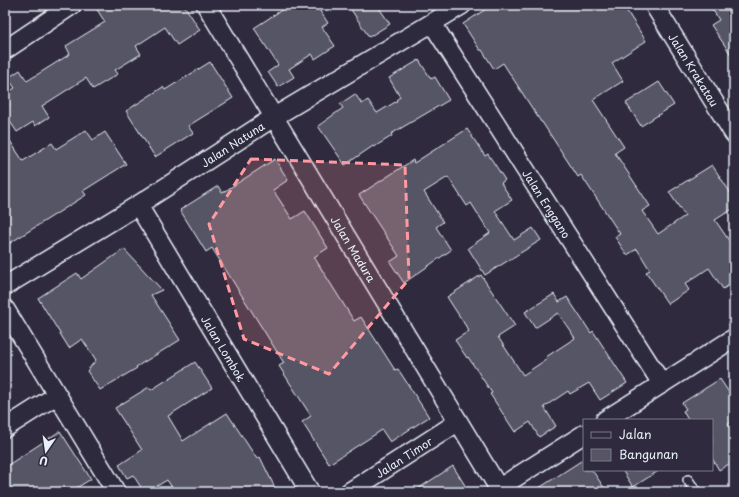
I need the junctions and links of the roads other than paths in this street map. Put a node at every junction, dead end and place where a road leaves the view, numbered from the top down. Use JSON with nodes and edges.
{"nodes":[{"id":1,"x":72,"y":5,"type":"edge"},
{"id":2,"x":206,"y":5,"type":"edge"},
{"id":3,"x":462,"y":5,"type":"edge"},
{"id":4,"x":654,"y":5,"type":"edge"},
{"id":5,"x":432,"y":23,"type":"junction"},
{"id":6,"x":5,"y":50,"type":"edge"},
{"id":7,"x":274,"y":117,"type":"junction"},
{"id":8,"x":734,"y":134,"type":"edge"},
{"id":9,"x":138,"y":205,"type":"junction"},
{"id":10,"x":5,"y":286,"type":"edge"},
{"id":11,"x":5,"y":309,"type":"edge"},
{"id":12,"x":734,"y":338,"type":"edge"},
{"id":13,"x":662,"y":384,"type":"junction"},
{"id":14,"x":57,"y":395,"type":"junction"},
{"id":15,"x":607,"y":419,"type":"edge"},
{"id":16,"x":458,"y":422,"type":"junction"},
{"id":17,"x":5,"y":428,"type":"edge"},
{"id":18,"x":583,"y":435,"type":"edge"},
{"id":19,"x":688,"y":480,"type":"dead end"},
{"id":20,"x":500,"y":490,"type":"edge"},
{"id":21,"x":116,"y":492,"type":"edge"},
{"id":22,"x":310,"y":492,"type":"edge"},
{"id":23,"x":349,"y":492,"type":"edge"},
{"id":24,"x":696,"y":492,"type":"edge"}],
"edges":[{"from":1,"to":6,"type":"street"},
{"from":2,"to":7,"type":"street","name":"Jalan Madura"},
{"from":3,"to":5,"type":"street","name":"Jalan Natuna"},
{"from":4,"to":8,"type":"street","name":"Jalan Krakatau"},
{"from":5,"to":7,"type":"street","name":"Jalan Natuna"},
{"from":5,"to":13,"type":"street","name":"Jalan Enggano"},
{"from":7,"to":9,"type":"street","name":"Jalan Natuna"},
{"from":7,"to":16,"type":"street","name":"Jalan Madura"},
{"from":9,"to":10,"type":"street","name":"Jalan Natuna"},
{"from":9,"to":22,"type":"street","name":"Jalan Lombok"},
{"from":11,"to":14,"type":"street"},
{"from":12,"to":13,"type":"street"},
{"from":13,"to":15,"type":"street"},
{"from":14,"to":17,"type":"street"},
{"from":14,"to":21,"type":"street"},
{"from":16,"to":20,"type":"street","name":"Jalan Madura"},
{"from":16,"to":23,"type":"street","name":"Jalan Timor"},
{"from":18,"to":20,"type":"street"},
{"from":19,"to":24,"type":"lane"}]}
